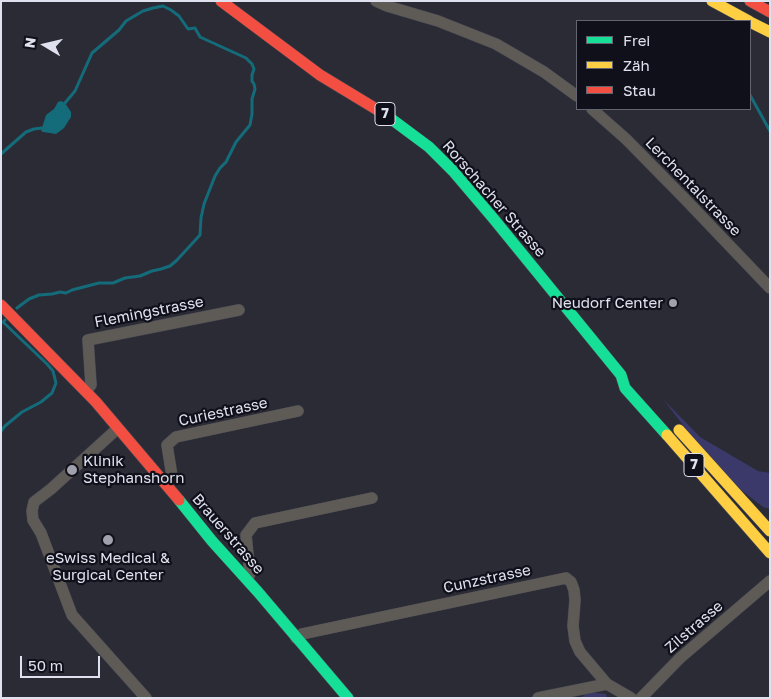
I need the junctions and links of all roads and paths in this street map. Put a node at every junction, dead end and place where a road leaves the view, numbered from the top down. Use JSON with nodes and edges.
{"nodes":[{"id":1,"x":221,"y":1,"type":"edge"},
{"id":2,"x":376,"y":1,"type":"edge"},
{"id":3,"x":712,"y":1,"type":"edge"},
{"id":4,"x":750,"y":1,"type":"edge"},
{"id":5,"x":770,"y":12,"type":"edge"},
{"id":6,"x":747,"y":20,"type":"edge"},
{"id":7,"x":751,"y":22,"type":"edge"},
{"id":8,"x":770,"y":32,"type":"edge"},
{"id":9,"x":576,"y":95,"type":"edge"},
{"id":10,"x":593,"y":110,"type":"edge"},
{"id":11,"x":770,"y":288,"type":"edge"},
{"id":12,"x":1,"y":305,"type":"edge"},
{"id":13,"x":239,"y":310,"type":"dead end"},
{"id":14,"x":86,"y":391,"type":"junction"},
{"id":15,"x":298,"y":411,"type":"dead end"},
{"id":16,"x":674,"y":424,"type":"dead end"},
{"id":17,"x":118,"y":429,"type":"junction"},
{"id":18,"x":165,"y":483,"type":"junction"},
{"id":19,"x":372,"y":498,"type":"dead end"},
{"id":20,"x":745,"y":502,"type":"junction"},
{"id":21,"x":770,"y":515,"type":"edge"},
{"id":22,"x":770,"y":531,"type":"edge"},
{"id":23,"x":770,"y":553,"type":"edge"},
{"id":24,"x":247,"y":579,"type":"junction"},
{"id":25,"x":770,"y":581,"type":"edge"},
{"id":26,"x":296,"y":638,"type":"junction"},
{"id":27,"x":607,"y":684,"type":"junction"},
{"id":28,"x":146,"y":698,"type":"edge"},
{"id":29,"x":348,"y":698,"type":"edge"},
{"id":30,"x":538,"y":698,"type":"edge"},
{"id":31,"x":631,"y":698,"type":"edge"},
{"id":32,"x":641,"y":698,"type":"edge"}],
"edges":[{"from":1,"to":23,"type":"main road","name":"Rorschacher Strasse","number":"7"},
{"from":2,"to":9,"type":"street"},
{"from":3,"to":6,"type":"main road"},
{"from":4,"to":5,"type":"main road"},
{"from":7,"to":8,"type":"main road"},
{"from":10,"to":11,"type":"street","name":"Lerchentalstrasse"},
{"from":12,"to":14,"type":"main road","name":"Brauerstrasse"},
{"from":13,"to":14,"type":"street","name":"Flemingstrasse"},
{"from":14,"to":17,"type":"main road","name":"Brauerstrasse"},
{"from":15,"to":18,"type":"street","name":"Curiestrasse"},
{"from":16,"to":20,"type":"main road","number":"7"},
{"from":17,"to":18,"type":"main road","name":"Brauerstrasse"},
{"from":17,"to":28,"type":"street"},
{"from":18,"to":24,"type":"main road","name":"Brauerstrasse"},
{"from":19,"to":24,"type":"street"},
{"from":20,"to":21,"type":"main road"},
{"from":20,"to":22,"type":"main road","number":"7"},
{"from":24,"to":26,"type":"main road","name":"Brauerstrasse"},
{"from":25,"to":32,"type":"street","name":"Zilstrasse"},
{"from":26,"to":27,"type":"street","name":"Cunzstrasse"},
{"from":26,"to":29,"type":"main road","name":"Brauerstrasse"},
{"from":27,"to":30,"type":"street"},
{"from":27,"to":31,"type":"street"}]}
